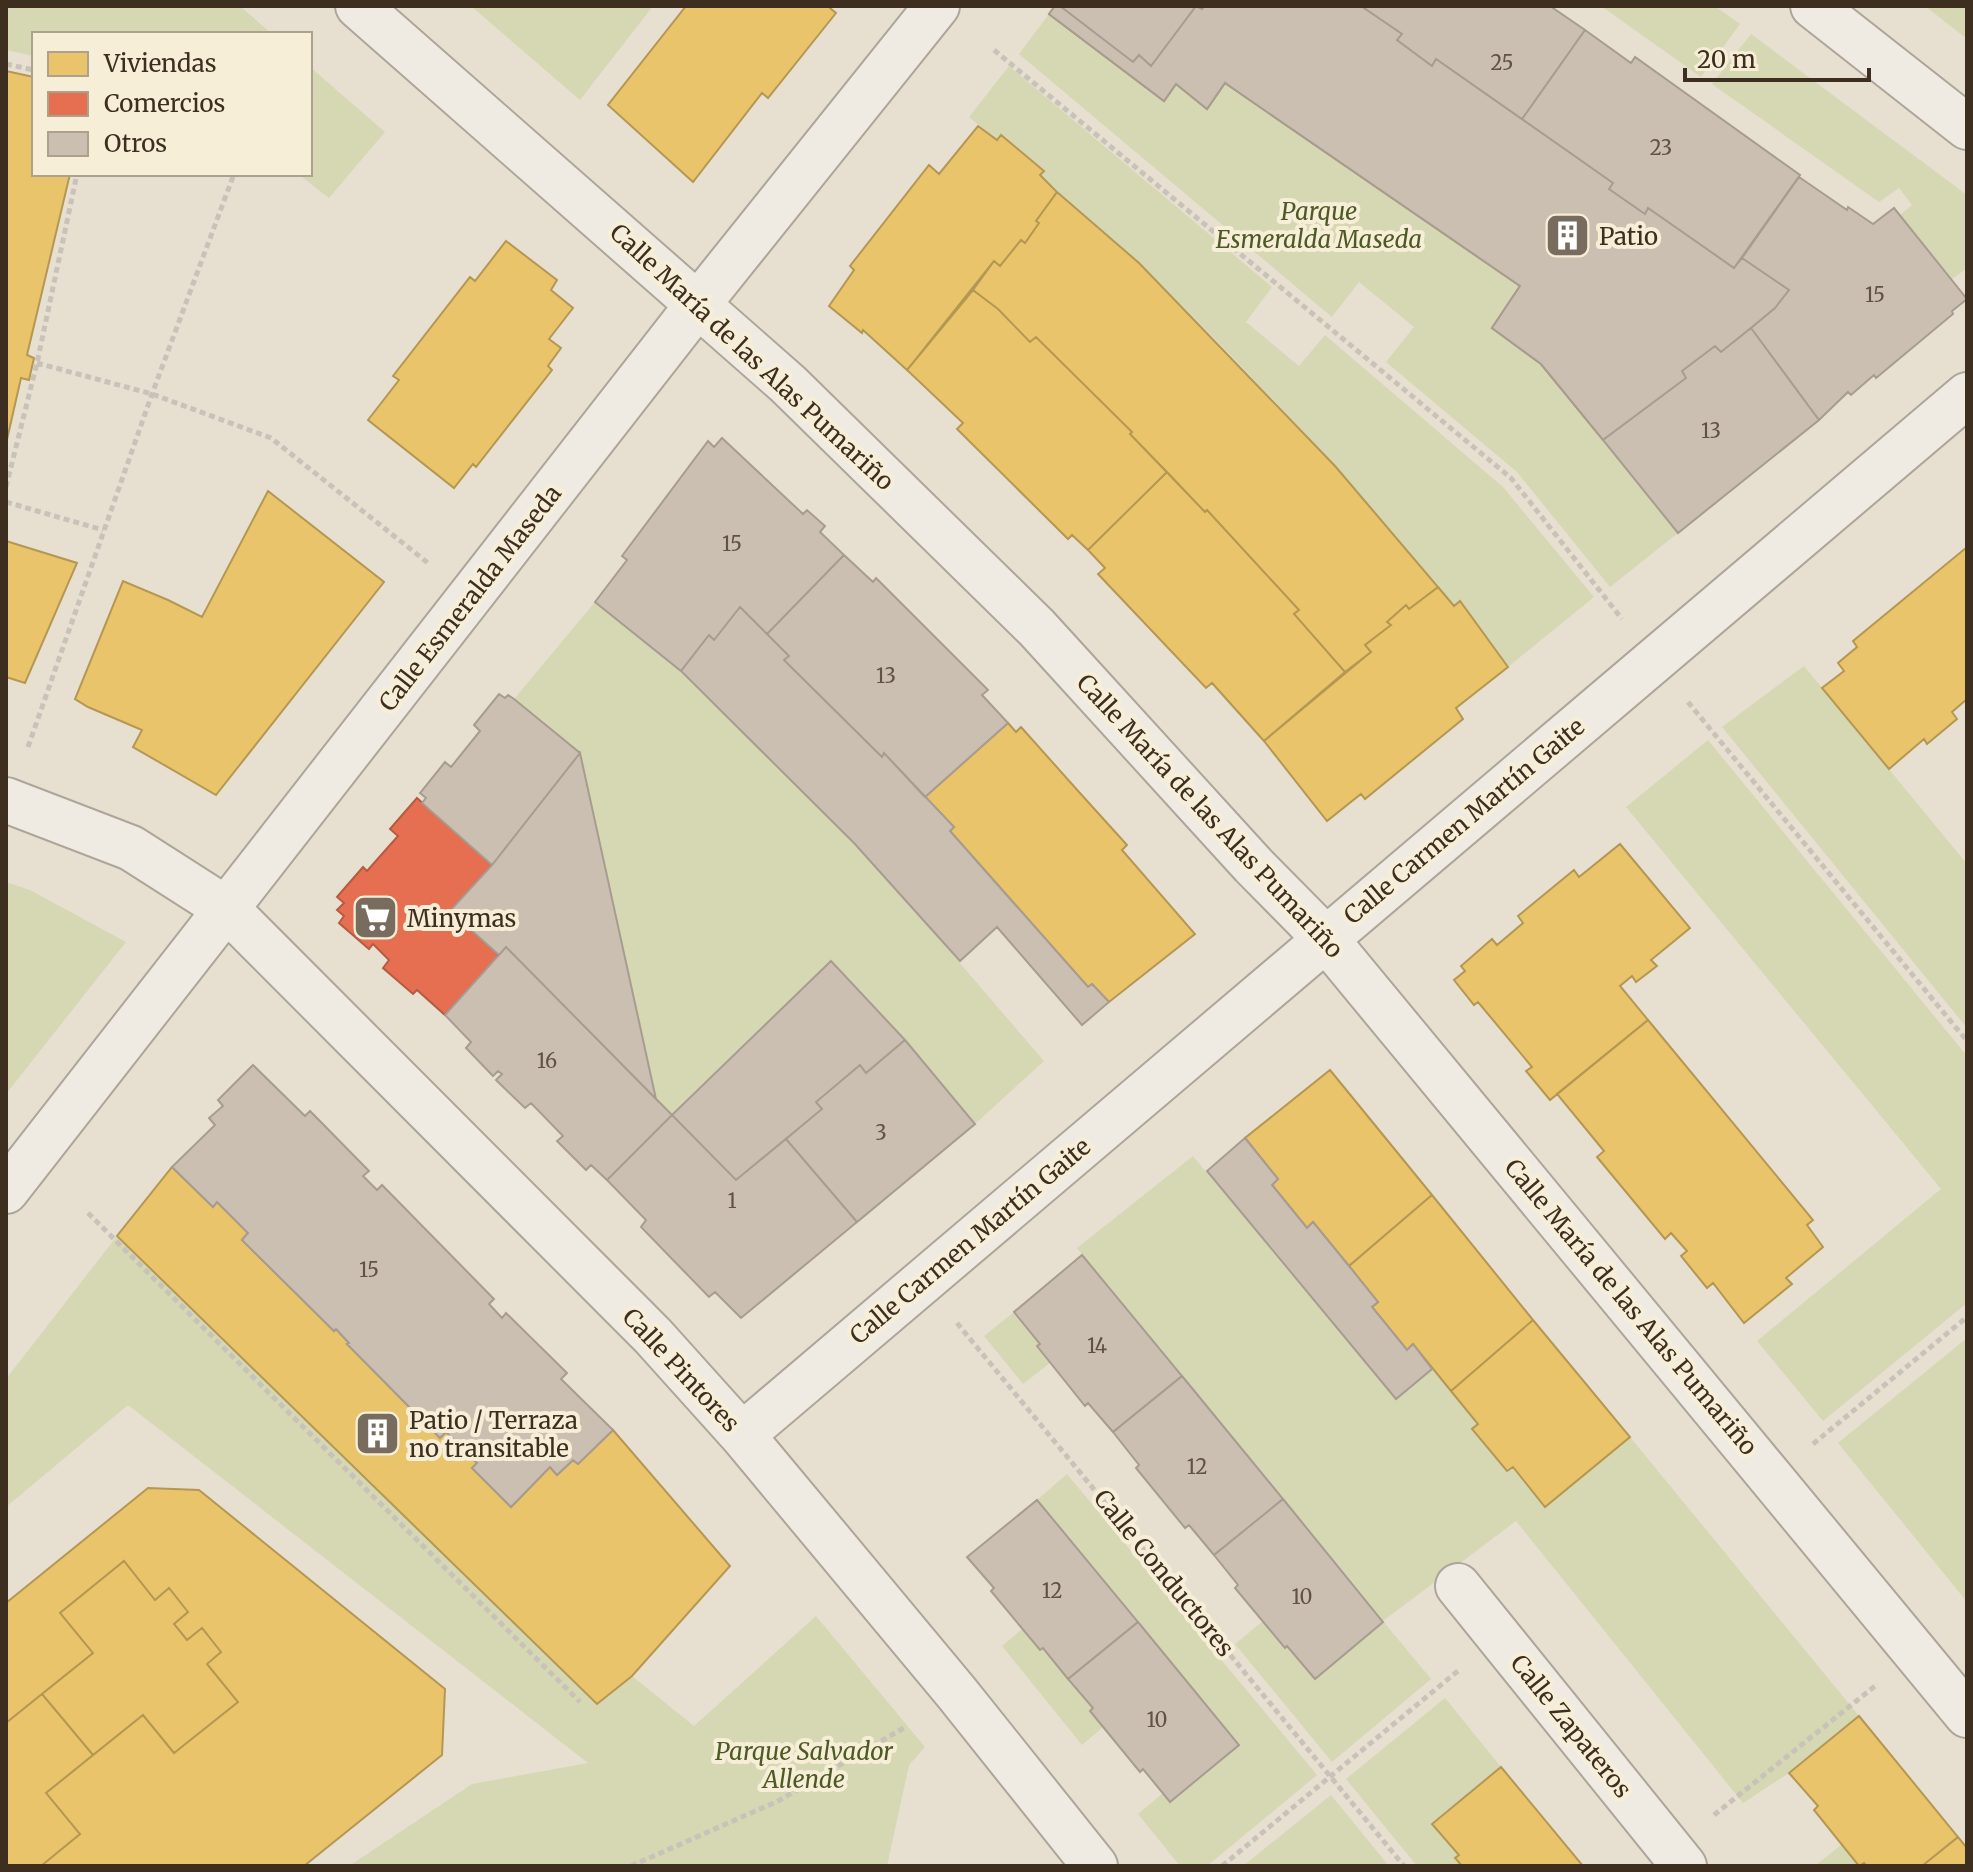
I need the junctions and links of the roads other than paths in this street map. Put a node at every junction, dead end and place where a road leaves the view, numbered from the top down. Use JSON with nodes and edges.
{"nodes":[{"id":1,"x":358,"y":6,"type":"edge"},
{"id":2,"x":937,"y":6,"type":"edge"},
{"id":3,"x":1813,"y":6,"type":"edge"},
{"id":4,"x":1967,"y":127,"type":"edge"},
{"id":5,"x":699,"y":303,"type":"junction"},
{"id":6,"x":1967,"y":395,"type":"edge"},
{"id":7,"x":6,"y":800,"type":"edge"},
{"id":8,"x":228,"y":910,"type":"junction"},
{"id":9,"x":1325,"y":938,"type":"junction"},
{"id":10,"x":6,"y":1191,"type":"edge"},
{"id":11,"x":742,"y":1435,"type":"junction"},
{"id":12,"x":1458,"y":1586,"type":"dead end"},
{"id":13,"x":1967,"y":1715,"type":"edge"},
{"id":14,"x":1678,"y":1858,"type":"edge"},
{"id":15,"x":1095,"y":1866,"type":"edge"}],
"edges":[{"from":1,"to":5,"type":"street","name":"Calle María de las Alas Pumariño"},
{"from":2,"to":5,"type":"street","name":"Calle Esmeralda Maseda"},
{"from":3,"to":4,"type":"street"},
{"from":5,"to":8,"type":"street","name":"Calle Esmeralda Maseda"},
{"from":5,"to":9,"type":"street","name":"Calle María de las Alas Pumariño"},
{"from":6,"to":9,"type":"street","name":"Calle Carmen Martín Gaite"},
{"from":7,"to":8,"type":"street","name":"Calle Pintores"},
{"from":8,"to":10,"type":"street","name":"Calle Esmeralda Maseda"},
{"from":8,"to":11,"type":"street","name":"Calle Pintores"},
{"from":9,"to":11,"type":"street","name":"Calle Carmen Martín Gaite"},
{"from":9,"to":13,"type":"street","name":"Calle María de las Alas Pumariño"},
{"from":11,"to":15,"type":"street","name":"Calle Pintores"},
{"from":12,"to":14,"type":"street","name":"Calle Zapateros"}]}
